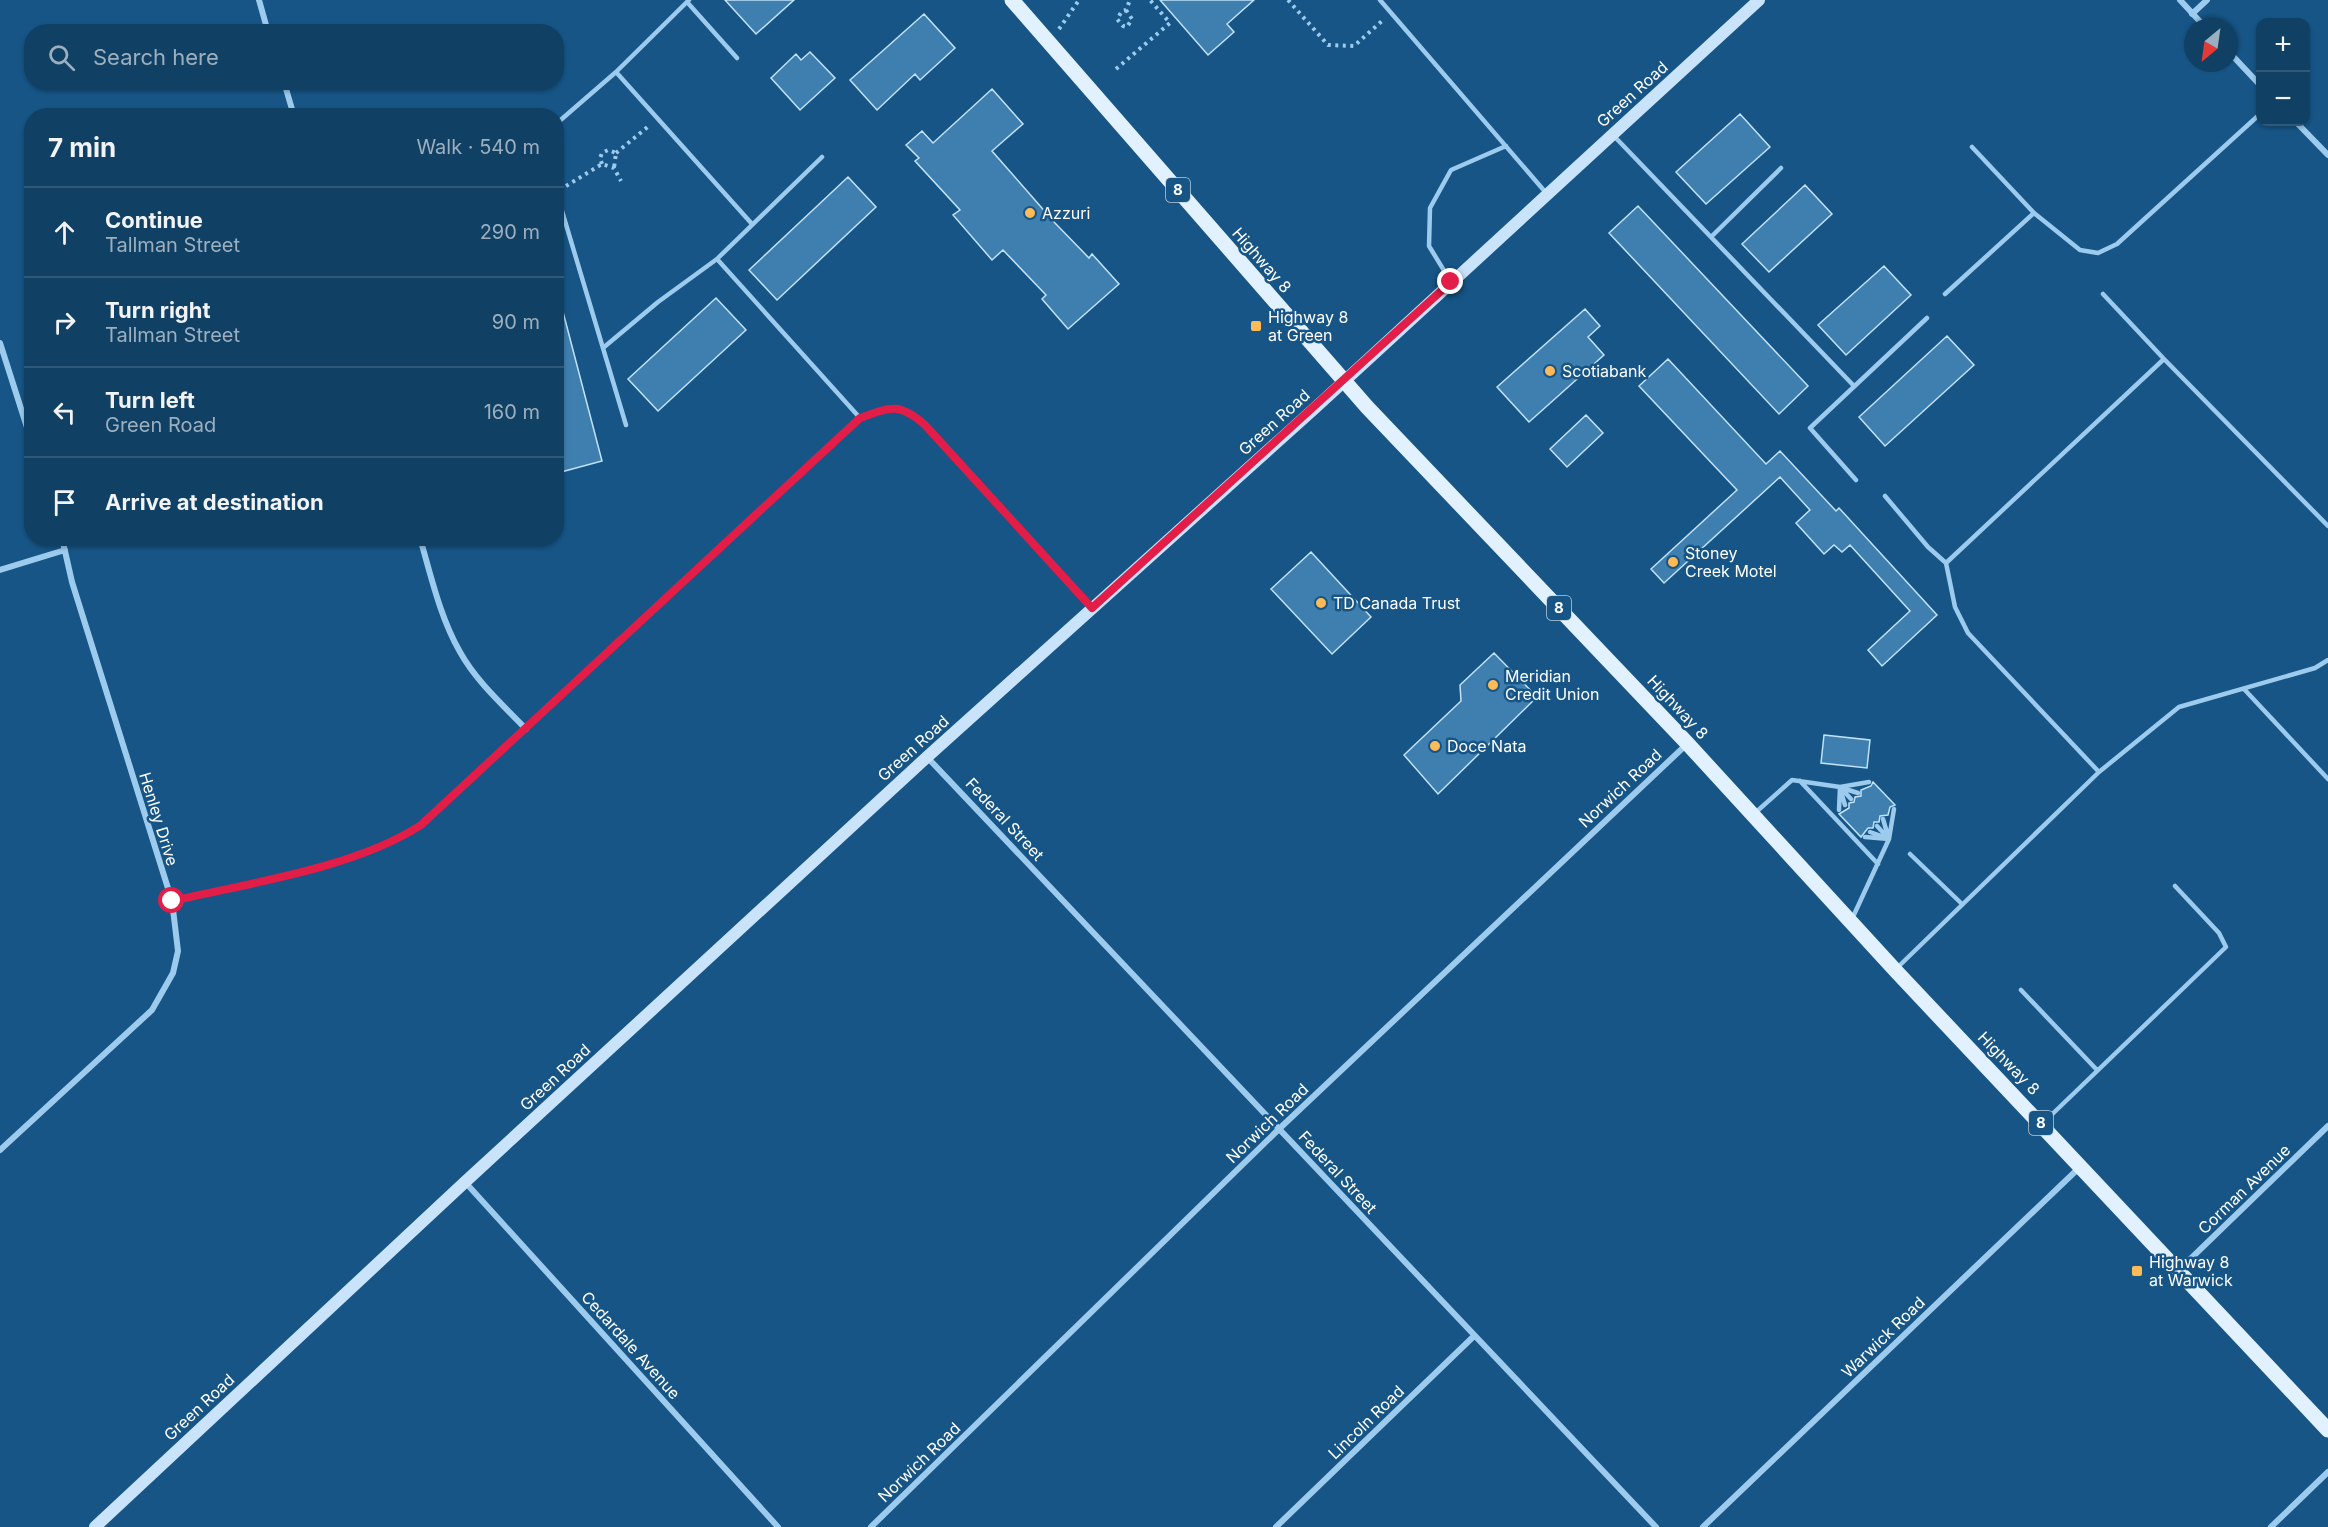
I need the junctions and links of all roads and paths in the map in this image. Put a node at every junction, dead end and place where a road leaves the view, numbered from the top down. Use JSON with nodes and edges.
{"nodes":[{"id":1,"x":259,"y":0,"type":"edge"},
{"id":2,"x":1012,"y":0,"type":"edge"},
{"id":3,"x":1079,"y":0,"type":"edge"},
{"id":4,"x":1130,"y":0,"type":"edge"},
{"id":5,"x":1150,"y":0,"type":"edge"},
{"id":6,"x":1288,"y":0,"type":"edge"},
{"id":7,"x":1380,"y":0,"type":"edge"},
{"id":8,"x":1759,"y":0,"type":"edge"},
{"id":9,"x":2180,"y":0,"type":"edge"},
{"id":10,"x":2206,"y":0,"type":"edge"},
{"id":11,"x":688,"y":1,"type":"edge"},
{"id":12,"x":1126,"y":10,"type":"junction"},
{"id":13,"x":1391,"y":13,"type":"junction"},
{"id":14,"x":2192,"y":14,"type":"junction"},
{"id":15,"x":2196,"y":18,"type":"edge"},
{"id":16,"x":266,"y":24,"type":"edge"},
{"id":17,"x":1048,"y":42,"type":"junction"},
{"id":18,"x":737,"y":58,"type":"dead end"},
{"id":19,"x":2238,"y":62,"type":"edge"},
{"id":20,"x":1116,"y":69,"type":"dead end"},
{"id":21,"x":616,"y":72,"type":"junction"},
{"id":22,"x":2256,"y":81,"type":"edge"},
{"id":23,"x":286,"y":90,"type":"edge"},
{"id":24,"x":292,"y":108,"type":"edge"},
{"id":25,"x":564,"y":117,"type":"edge"},
{"id":26,"x":2256,"y":118,"type":"edge"},
{"id":27,"x":658,"y":119,"type":"junction"},
{"id":28,"x":2300,"y":126,"type":"edge"},
{"id":29,"x":1613,"y":134,"type":"junction"},
{"id":30,"x":1506,"y":146,"type":"junction"},
{"id":31,"x":1972,"y":147,"type":"dead end"},
{"id":32,"x":616,"y":153,"type":"junction"},
{"id":33,"x":2328,"y":155,"type":"edge"},
{"id":34,"x":822,"y":157,"type":"dead end"},
{"id":35,"x":602,"y":164,"type":"junction"},
{"id":36,"x":614,"y":168,"type":"junction"},
{"id":37,"x":1781,"y":168,"type":"dead end"},
{"id":38,"x":621,"y":181,"type":"dead end"},
{"id":39,"x":564,"y":187,"type":"edge"},
{"id":40,"x":1547,"y":194,"type":"junction"},
{"id":41,"x":2034,"y":213,"type":"junction"},
{"id":42,"x":564,"y":215,"type":"edge"},
{"id":43,"x":752,"y":224,"type":"junction"},
{"id":44,"x":1711,"y":237,"type":"junction"},
{"id":45,"x":717,"y":259,"type":"junction"},
{"id":46,"x":1451,"y":282,"type":"junction"},
{"id":47,"x":1945,"y":294,"type":"dead end"},
{"id":48,"x":2103,"y":294,"type":"dead end"},
{"id":49,"x":1927,"y":318,"type":"dead end"},
{"id":50,"x":0,"y":343,"type":"edge"},
{"id":51,"x":603,"y":348,"type":"junction"},
{"id":52,"x":2164,"y":359,"type":"junction"},
{"id":53,"x":1344,"y":381,"type":"junction"},
{"id":54,"x":1854,"y":386,"type":"junction"},
{"id":55,"x":24,"y":417,"type":"edge"},
{"id":56,"x":860,"y":418,"type":"junction"},
{"id":57,"x":626,"y":425,"type":"dead end"},
{"id":58,"x":1856,"y":480,"type":"dead end"},
{"id":59,"x":1885,"y":496,"type":"dead end"},
{"id":60,"x":2328,"y":526,"type":"edge"},
{"id":61,"x":64,"y":546,"type":"edge"},
{"id":62,"x":422,"y":546,"type":"edge"},
{"id":63,"x":65,"y":550,"type":"junction"},
{"id":64,"x":1947,"y":563,"type":"junction"},
{"id":65,"x":0,"y":570,"type":"edge"},
{"id":66,"x":1092,"y":608,"type":"junction"},
{"id":67,"x":2328,"y":660,"type":"edge"},
{"id":68,"x":2244,"y":688,"type":"junction"},
{"id":69,"x":526,"y":729,"type":"junction"},
{"id":70,"x":1687,"y":743,"type":"junction"},
{"id":71,"x":927,"y":757,"type":"junction"},
{"id":72,"x":2099,"y":772,"type":"junction"},
{"id":73,"x":2328,"y":778,"type":"edge"},
{"id":74,"x":1800,"y":781,"type":"junction"},
{"id":75,"x":1869,"y":782,"type":"dead end"},
{"id":76,"x":1840,"y":787,"type":"junction"},
{"id":77,"x":1858,"y":793,"type":"dead end"},
{"id":78,"x":1851,"y":799,"type":"dead end"},
{"id":79,"x":1845,"y":805,"type":"dead end"},
{"id":80,"x":1894,"y":809,"type":"dead end"},
{"id":81,"x":1839,"y":810,"type":"dead end"},
{"id":82,"x":1753,"y":815,"type":"junction"},
{"id":83,"x":1883,"y":819,"type":"dead end"},
{"id":84,"x":1877,"y":826,"type":"dead end"},
{"id":85,"x":1870,"y":832,"type":"dead end"},
{"id":86,"x":1865,"y":837,"type":"dead end"},
{"id":87,"x":1889,"y":839,"type":"junction"},
{"id":88,"x":1910,"y":854,"type":"dead end"},
{"id":89,"x":1878,"y":864,"type":"junction"},
{"id":90,"x":2175,"y":886,"type":"dead end"},
{"id":91,"x":172,"y":901,"type":"junction"},
{"id":92,"x":1962,"y":904,"type":"junction"},
{"id":93,"x":1851,"y":922,"type":"junction"},
{"id":94,"x":1895,"y":970,"type":"junction"},
{"id":95,"x":2022,"y":990,"type":"dead end"},
{"id":96,"x":2097,"y":1070,"type":"junction"},
{"id":97,"x":2042,"y":1124,"type":"junction"},
{"id":98,"x":2328,"y":1126,"type":"edge"},
{"id":99,"x":1280,"y":1129,"type":"junction"},
{"id":100,"x":0,"y":1150,"type":"edge"},
{"id":101,"x":2081,"y":1166,"type":"junction"},
{"id":102,"x":465,"y":1182,"type":"junction"},
{"id":103,"x":2178,"y":1270,"type":"junction"},
{"id":104,"x":1474,"y":1336,"type":"junction"},
{"id":105,"x":2328,"y":1430,"type":"edge"},
{"id":106,"x":2328,"y":1472,"type":"edge"},
{"id":107,"x":95,"y":1527,"type":"edge"},
{"id":108,"x":778,"y":1527,"type":"edge"},
{"id":109,"x":871,"y":1527,"type":"edge"},
{"id":110,"x":1276,"y":1527,"type":"edge"},
{"id":111,"x":1656,"y":1527,"type":"edge"},
{"id":112,"x":1703,"y":1527,"type":"edge"},
{"id":113,"x":2271,"y":1527,"type":"edge"}],
"edges":[{"from":1,"to":16,"type":"street"},
{"from":2,"to":17,"type":"main road","name":"Highway 8","number":"8"},
{"from":3,"to":17,"type":"path"},
{"from":4,"to":12,"type":"path"},
{"from":5,"to":20,"type":"path"},
{"from":6,"to":13,"type":"path"},
{"from":7,"to":13,"type":"lane"},
{"from":8,"to":29,"type":"street","name":"Green Road"},
{"from":9,"to":14,"type":"street"},
{"from":10,"to":14,"type":"street"},
{"from":11,"to":18,"type":"lane"},
{"from":11,"to":21,"type":"lane"},
{"from":12,"to":12,"type":"path"},
{"from":13,"to":30,"type":"lane"},
{"from":14,"to":15,"type":"street"},
{"from":17,"to":53,"type":"main road","name":"Highway 8","number":"8"},
{"from":19,"to":22,"type":"street"},
{"from":21,"to":25,"type":"lane"},
{"from":21,"to":27,"type":"lane"},
{"from":23,"to":24,"type":"street"},
{"from":26,"to":41,"type":"lane"},
{"from":27,"to":32,"type":"path"},
{"from":27,"to":43,"type":"lane"},
{"from":28,"to":33,"type":"street"},
{"from":29,"to":40,"type":"street","name":"Green Road"},
{"from":29,"to":44,"type":"lane"},
{"from":30,"to":40,"type":"lane"},
{"from":30,"to":46,"type":"lane"},
{"from":31,"to":41,"type":"lane"},
{"from":32,"to":35,"type":"path"},
{"from":32,"to":36,"type":"path"},
{"from":34,"to":43,"type":"lane"},
{"from":35,"to":36,"type":"path"},
{"from":35,"to":39,"type":"path"},
{"from":36,"to":38,"type":"path"},
{"from":37,"to":44,"type":"lane"},
{"from":40,"to":46,"type":"street","name":"Green Road"},
{"from":41,"to":47,"type":"lane"},
{"from":42,"to":51,"type":"lane"},
{"from":43,"to":45,"type":"lane"},
{"from":44,"to":54,"type":"lane"},
{"from":45,"to":51,"type":"lane"},
{"from":45,"to":56,"type":"lane"},
{"from":46,"to":53,"type":"street","name":"Green Road"},
{"from":48,"to":52,"type":"lane"},
{"from":49,"to":54,"type":"lane"},
{"from":50,"to":55,"type":"street"},
{"from":51,"to":57,"type":"lane"},
{"from":52,"to":60,"type":"lane"},
{"from":52,"to":64,"type":"lane"},
{"from":53,"to":66,"type":"street","name":"Green Road"},
{"from":53,"to":70,"type":"main road","name":"Highway 8","number":"8"},
{"from":54,"to":58,"type":"lane"},
{"from":56,"to":66,"type":"street"},
{"from":56,"to":69,"type":"street"},
{"from":59,"to":64,"type":"lane"},
{"from":61,"to":63,"type":"street","name":"Henley Drive"},
{"from":62,"to":69,"type":"street"},
{"from":63,"to":65,"type":"street"},
{"from":63,"to":91,"type":"street","name":"Henley Drive"},
{"from":64,"to":72,"type":"lane"},
{"from":66,"to":71,"type":"street","name":"Green Road"},
{"from":67,"to":68,"type":"lane"},
{"from":68,"to":72,"type":"lane"},
{"from":68,"to":73,"type":"lane"},
{"from":69,"to":91,"type":"street"},
{"from":70,"to":82,"type":"main road","name":"Highway 8","number":"8"},
{"from":70,"to":99,"type":"street","name":"Norwich Road"},
{"from":71,"to":99,"type":"street","name":"Federal Street"},
{"from":71,"to":102,"type":"street","name":"Green Road"},
{"from":72,"to":92,"type":"lane"},
{"from":74,"to":76,"type":"lane"},
{"from":74,"to":82,"type":"lane"},
{"from":74,"to":89,"type":"lane"},
{"from":75,"to":76,"type":"lane"},
{"from":76,"to":77,"type":"lane"},
{"from":76,"to":78,"type":"lane"},
{"from":76,"to":79,"type":"lane"},
{"from":76,"to":81,"type":"lane"},
{"from":80,"to":87,"type":"lane"},
{"from":82,"to":93,"type":"main road","name":"Highway 8","number":"8"},
{"from":83,"to":87,"type":"lane"},
{"from":84,"to":87,"type":"lane"},
{"from":85,"to":87,"type":"lane"},
{"from":86,"to":87,"type":"lane"},
{"from":87,"to":89,"type":"lane"},
{"from":88,"to":92,"type":"lane"},
{"from":89,"to":93,"type":"lane"},
{"from":90,"to":96,"type":"lane"},
{"from":91,"to":100,"type":"street","name":"Henley Drive"},
{"from":92,"to":94,"type":"lane"},
{"from":93,"to":94,"type":"main road","name":"Highway 8","number":"8"},
{"from":94,"to":97,"type":"main road","name":"Highway 8","number":"8"},
{"from":95,"to":96,"type":"lane"},
{"from":96,"to":97,"type":"lane"},
{"from":97,"to":101,"type":"main road","name":"Highway 8","number":"8"},
{"from":98,"to":103,"type":"street","name":"Corman Avenue"},
{"from":99,"to":104,"type":"street","name":"Federal Street"},
{"from":99,"to":109,"type":"street","name":"Norwich Road"},
{"from":101,"to":103,"type":"main road","name":"Highway 8","number":"8"},
{"from":101,"to":112,"type":"street","name":"Warwick Road"},
{"from":102,"to":107,"type":"street","name":"Green Road"},
{"from":102,"to":108,"type":"street","name":"Cedardale Avenue"},
{"from":103,"to":105,"type":"main road","name":"Highway 8","number":"8"},
{"from":104,"to":110,"type":"street","name":"Lincoln Road"},
{"from":104,"to":111,"type":"street","name":"Federal Street"},
{"from":106,"to":113,"type":"street"}]}
